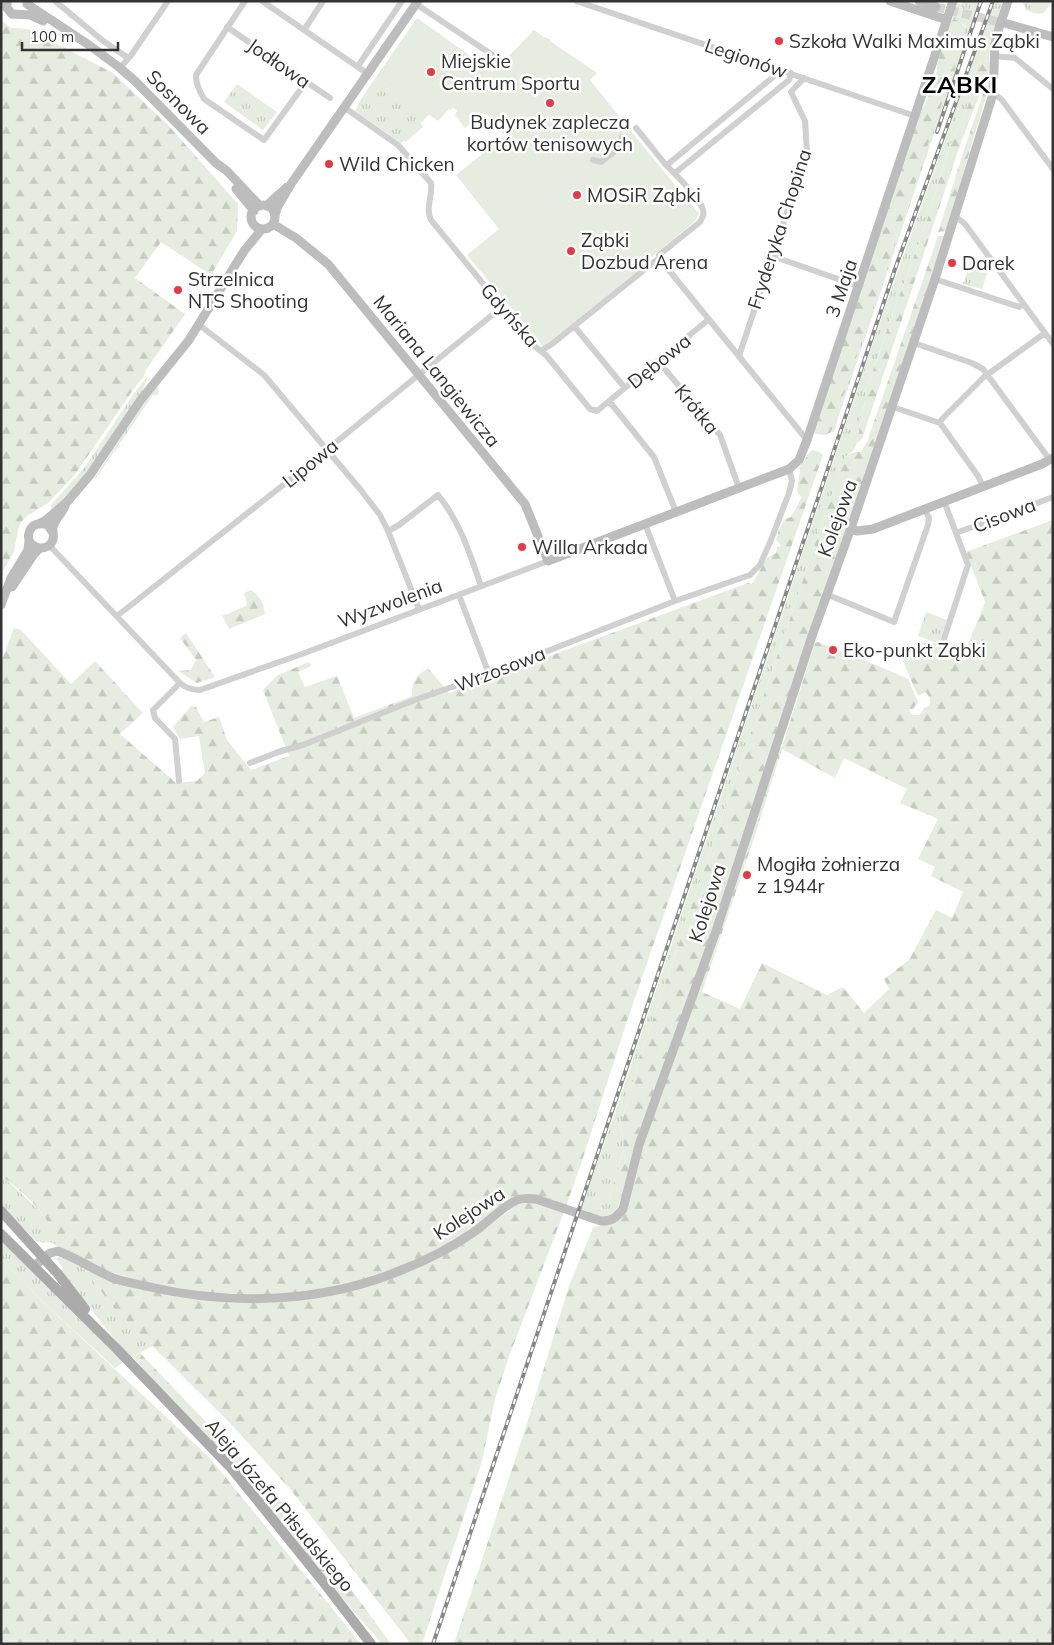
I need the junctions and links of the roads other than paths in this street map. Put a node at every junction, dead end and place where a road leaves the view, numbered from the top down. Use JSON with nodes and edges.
{"nodes":[{"id":1,"x":168,"y":1,"type":"edge"},
{"id":2,"x":245,"y":1,"type":"edge"},
{"id":3,"x":262,"y":1,"type":"edge"},
{"id":4,"x":323,"y":1,"type":"edge"},
{"id":5,"x":402,"y":1,"type":"edge"},
{"id":6,"x":576,"y":1,"type":"edge"},
{"id":7,"x":890,"y":1,"type":"edge"},
{"id":8,"x":919,"y":1,"type":"edge"},
{"id":9,"x":953,"y":1,"type":"edge"},
{"id":10,"x":1008,"y":1,"type":"edge"},
{"id":11,"x":56,"y":2,"type":"edge"},
{"id":12,"x":417,"y":2,"type":"edge"},
{"id":13,"x":1,"y":3,"type":"edge"},
{"id":14,"x":27,"y":3,"type":"edge"},
{"id":15,"x":5,"y":7,"type":"edge"},
{"id":16,"x":936,"y":7,"type":"tunnel mouth"},
{"id":17,"x":21,"y":14,"type":"junction"},
{"id":18,"x":947,"y":20,"type":"junction"},
{"id":19,"x":1008,"y":24,"type":"tunnel mouth"},
{"id":20,"x":227,"y":27,"type":"junction"},
{"id":21,"x":304,"y":30,"type":"junction"},
{"id":22,"x":68,"y":32,"type":"junction"},
{"id":23,"x":1051,"y":36,"type":"edge"},
{"id":24,"x":994,"y":56,"type":"junction"},
{"id":25,"x":128,"y":58,"type":"junction"},
{"id":26,"x":501,"y":65,"type":"dead end"},
{"id":27,"x":358,"y":66,"type":"junction"},
{"id":28,"x":120,"y":68,"type":"junction"},
{"id":29,"x":776,"y":68,"type":"junction"},
{"id":30,"x":790,"y":73,"type":"junction"},
{"id":31,"x":368,"y":74,"type":"junction"},
{"id":32,"x":804,"y":78,"type":"junction"},
{"id":33,"x":306,"y":82,"type":"junction"},
{"id":34,"x":1053,"y":89,"type":"edge"},
{"id":35,"x":993,"y":94,"type":"junction"},
{"id":36,"x":330,"y":98,"type":"dead end"},
{"id":37,"x":345,"y":108,"type":"junction"},
{"id":38,"x":916,"y":116,"type":"junction"},
{"id":39,"x":636,"y":128,"type":"dead end"},
{"id":40,"x":622,"y":137,"type":"dead end"},
{"id":41,"x":593,"y":160,"type":"dead end"},
{"id":42,"x":667,"y":165,"type":"junction"},
{"id":43,"x":1053,"y":169,"type":"edge"},
{"id":44,"x":675,"y":173,"type":"junction"},
{"id":45,"x":291,"y":184,"type":"junction"},
{"id":46,"x":260,"y":208,"type":"junction"},
{"id":47,"x":955,"y":216,"type":"junction"},
{"id":48,"x":274,"y":220,"type":"junction"},
{"id":49,"x":252,"y":221,"type":"junction"},
{"id":50,"x":262,"y":229,"type":"junction"},
{"id":51,"x":244,"y":251,"type":"junction"},
{"id":52,"x":772,"y":256,"type":"junction"},
{"id":53,"x":659,"y":258,"type":"junction"},
{"id":54,"x":935,"y":279,"type":"junction"},
{"id":55,"x":858,"y":286,"type":"junction"},
{"id":56,"x":1023,"y":304,"type":"junction"},
{"id":57,"x":502,"y":307,"type":"junction"},
{"id":58,"x":708,"y":320,"type":"junction"},
{"id":59,"x":198,"y":324,"type":"junction"},
{"id":60,"x":574,"y":326,"type":"junction"},
{"id":61,"x":1050,"y":338,"type":"edge"},
{"id":62,"x":914,"y":343,"type":"junction"},
{"id":63,"x":542,"y":351,"type":"junction"},
{"id":64,"x":739,"y":356,"type":"junction"},
{"id":65,"x":658,"y":361,"type":"junction"},
{"id":66,"x":988,"y":374,"type":"junction"},
{"id":67,"x":419,"y":375,"type":"junction"},
{"id":68,"x":625,"y":388,"type":"junction"},
{"id":69,"x":609,"y":401,"type":"junction"},
{"id":70,"x":893,"y":407,"type":"junction"},
{"id":71,"x":940,"y":423,"type":"junction"},
{"id":72,"x":807,"y":440,"type":"junction"},
{"id":73,"x":326,"y":450,"type":"junction"},
{"id":74,"x":1051,"y":459,"type":"edge"},
{"id":75,"x":789,"y":469,"type":"junction"},
{"id":76,"x":983,"y":486,"type":"junction"},
{"id":77,"x":739,"y":488,"type":"junction"},
{"id":78,"x":1053,"y":497,"type":"edge"},
{"id":79,"x":944,"y":501,"type":"junction"},
{"id":80,"x":67,"y":502,"type":"junction"},
{"id":81,"x":924,"y":508,"type":"junction"},
{"id":82,"x":676,"y":512,"type":"junction"},
{"id":83,"x":40,"y":523,"type":"junction"},
{"id":84,"x":645,"y":524,"type":"junction"},
{"id":85,"x":851,"y":528,"type":"junction"},
{"id":86,"x":388,"y":531,"type":"junction"},
{"id":87,"x":53,"y":533,"type":"junction"},
{"id":88,"x":956,"y":533,"type":"junction"},
{"id":89,"x":29,"y":540,"type":"junction"},
{"id":90,"x":49,"y":545,"type":"junction"},
{"id":91,"x":40,"y":548,"type":"junction"},
{"id":92,"x":548,"y":561,"type":"junction"},
{"id":93,"x":481,"y":586,"type":"junction"},
{"id":94,"x":826,"y":594,"type":"junction"},
{"id":95,"x":459,"y":595,"type":"junction"},
{"id":96,"x":675,"y":601,"type":"junction"},
{"id":97,"x":2,"y":602,"type":"edge"},
{"id":98,"x":419,"y":609,"type":"junction"},
{"id":99,"x":117,"y":616,"type":"junction"},
{"id":100,"x":942,"y":645,"type":"dead end"},
{"id":101,"x":489,"y":674,"type":"junction"},
{"id":102,"x":180,"y":682,"type":"junction"},
{"id":103,"x":250,"y":763,"type":"dead end"},
{"id":104,"x":179,"y":780,"type":"dead end"},
{"id":105,"x":1,"y":1211,"type":"edge"},
{"id":106,"x":1,"y":1234,"type":"edge"},
{"id":107,"x":44,"y":1258,"type":"junction"},
{"id":108,"x":34,"y":1266,"type":"junction"},
{"id":109,"x":117,"y":1349,"type":"junction"},
{"id":110,"x":371,"y":1644,"type":"edge"}],
"edges":[{"from":1,"to":25,"type":"street"},
{"from":2,"to":20,"type":"street"},
{"from":3,"to":21,"type":"street"},
{"from":4,"to":21,"type":"street"},
{"from":5,"to":27,"type":"street"},
{"from":6,"to":29,"type":"street","name":"Legionów"},
{"from":7,"to":18,"type":"street"},
{"from":8,"to":16,"type":"street"},
{"from":9,"to":18,"type":"street","name":"3 Maja"},
{"from":10,"to":24,"type":"street","name":"Kolejowa"},
{"from":11,"to":25,"type":"street","name":"Sosnowa"},
{"from":12,"to":26,"type":"street"},
{"from":12,"to":31,"type":"street"},
{"from":13,"to":15,"type":"street"},
{"from":14,"to":17,"type":"street"},
{"from":14,"to":22,"type":"street","name":"Sosnowa"},
{"from":15,"to":17,"type":"street","name":"Sosnowa"},
{"from":17,"to":22,"type":"street","name":"Sosnowa"},
{"from":18,"to":38,"type":"street","name":"3 Maja"},
{"from":19,"to":23,"type":"street"},
{"from":20,"to":33,"type":"street","name":"Jodłowa"},
{"from":20,"to":33,"type":"street"},
{"from":21,"to":27,"type":"street"},
{"from":22,"to":28,"type":"street","name":"Sosnowa"},
{"from":24,"to":34,"type":"street"},
{"from":24,"to":35,"type":"street","name":"Kolejowa"},
{"from":25,"to":28,"type":"street"},
{"from":27,"to":31,"type":"street"},
{"from":28,"to":46,"type":"street","name":"Sosnowa"},
{"from":29,"to":30,"type":"street","name":"Legionów"},
{"from":29,"to":42,"type":"street"},
{"from":30,"to":32,"type":"street","name":"Legionów"},
{"from":30,"to":44,"type":"street"},
{"from":31,"to":37,"type":"street"},
{"from":32,"to":38,"type":"street","name":"Legionów"},
{"from":32,"to":52,"type":"street","name":"Fryderyka Chopina"},
{"from":33,"to":36,"type":"street","name":"Jodłowa"},
{"from":35,"to":43,"type":"street"},
{"from":35,"to":47,"type":"street","name":"Kolejowa"},
{"from":37,"to":45,"type":"street"},
{"from":37,"to":57,"type":"street","name":"Gdyńska"},
{"from":38,"to":55,"type":"street","name":"3 Maja"},
{"from":39,"to":42,"type":"street"},
{"from":40,"to":41,"type":"street"},
{"from":42,"to":44,"type":"street"},
{"from":44,"to":53,"type":"street"},
{"from":45,"to":46,"type":"street"},
{"from":45,"to":48,"type":"street"},
{"from":46,"to":48,"type":"street"},
{"from":46,"to":49,"type":"street"},
{"from":47,"to":54,"type":"street","name":"Kolejowa"},
{"from":47,"to":56,"type":"street"},
{"from":48,"to":50,"type":"street"},
{"from":48,"to":67,"type":"street","name":"Mariana Langiewicza"},
{"from":49,"to":50,"type":"street"},
{"from":49,"to":51,"type":"street"},
{"from":50,"to":51,"type":"street"},
{"from":51,"to":59,"type":"street"},
{"from":52,"to":55,"type":"street"},
{"from":52,"to":64,"type":"street","name":"Fryderyka Chopina"},
{"from":53,"to":58,"type":"street"},
{"from":53,"to":60,"type":"street"},
{"from":54,"to":56,"type":"street"},
{"from":54,"to":62,"type":"street","name":"Kolejowa"},
{"from":55,"to":72,"type":"street","name":"3 Maja"},
{"from":56,"to":61,"type":"street"},
{"from":57,"to":63,"type":"street","name":"Gdyńska"},
{"from":57,"to":67,"type":"street","name":"Lipowa"},
{"from":58,"to":64,"type":"street"},
{"from":58,"to":65,"type":"street","name":"Dębowa"},
{"from":59,"to":73,"type":"street"},
{"from":59,"to":80,"type":"street"},
{"from":60,"to":63,"type":"street"},
{"from":60,"to":68,"type":"street"},
{"from":61,"to":66,"type":"street"},
{"from":62,"to":66,"type":"street"},
{"from":62,"to":70,"type":"street","name":"Kolejowa"},
{"from":63,"to":69,"type":"street","name":"Gdyńska"},
{"from":64,"to":72,"type":"street"},
{"from":65,"to":68,"type":"street","name":"Dębowa"},
{"from":65,"to":77,"type":"street","name":"Krótka"},
{"from":66,"to":71,"type":"street"},
{"from":66,"to":74,"type":"street"},
{"from":67,"to":73,"type":"street","name":"Lipowa"},
{"from":67,"to":92,"type":"street","name":"Mariana Langiewicza"},
{"from":68,"to":69,"type":"street","name":"Dębowa"},
{"from":69,"to":82,"type":"street"},
{"from":70,"to":71,"type":"street"},
{"from":70,"to":85,"type":"street","name":"Kolejowa"},
{"from":71,"to":76,"type":"street"},
{"from":72,"to":75,"type":"street","name":"3 Maja"},
{"from":73,"to":86,"type":"street"},
{"from":73,"to":99,"type":"street","name":"Lipowa"},
{"from":74,"to":76,"type":"street"},
{"from":75,"to":77,"type":"street","name":"Wyzwolenia"},
{"from":75,"to":96,"type":"street","name":"Wrzosowa"},
{"from":76,"to":79,"type":"street"},
{"from":77,"to":82,"type":"street","name":"Wyzwolenia"},
{"from":78,"to":88,"type":"street","name":"Cisowa"},
{"from":79,"to":81,"type":"street"},
{"from":79,"to":88,"type":"street"},
{"from":80,"to":83,"type":"street"},
{"from":80,"to":87,"type":"street"},
{"from":81,"to":85,"type":"street"},
{"from":81,"to":94,"type":"street"},
{"from":82,"to":84,"type":"street","name":"Wyzwolenia"},
{"from":83,"to":87,"type":"street"},
{"from":83,"to":89,"type":"street"},
{"from":84,"to":92,"type":"street","name":"Wyzwolenia"},
{"from":84,"to":96,"type":"street"},
{"from":85,"to":94,"type":"street","name":"Kolejowa"},
{"from":86,"to":93,"type":"street"},
{"from":86,"to":98,"type":"street"},
{"from":87,"to":90,"type":"street"},
{"from":88,"to":100,"type":"street"},
{"from":89,"to":91,"type":"street"},
{"from":89,"to":97,"type":"street"},
{"from":90,"to":91,"type":"street"},
{"from":90,"to":99,"type":"street","name":"Wyzwolenia"},
{"from":91,"to":97,"type":"street"},
{"from":92,"to":93,"type":"street","name":"Wyzwolenia"},
{"from":93,"to":95,"type":"street","name":"Wyzwolenia"},
{"from":94,"to":107,"type":"street","name":"Kolejowa"},
{"from":95,"to":98,"type":"street","name":"Wyzwolenia"},
{"from":95,"to":101,"type":"street"},
{"from":96,"to":101,"type":"street","name":"Wrzosowa"},
{"from":98,"to":102,"type":"street","name":"Wyzwolenia"},
{"from":99,"to":102,"type":"street","name":"Wyzwolenia"},
{"from":101,"to":103,"type":"street","name":"Wrzosowa"},
{"from":102,"to":104,"type":"street"},
{"from":105,"to":107,"type":"main road","name":"Aleja Józefa Piłsudskiego"},
{"from":106,"to":108,"type":"main road","name":"Aleja Józefa Piłsudskiego"},
{"from":107,"to":108,"type":"street"},
{"from":107,"to":109,"type":"main road","name":"Aleja Józefa Piłsudskiego"},
{"from":108,"to":109,"type":"main road","name":"Aleja Józefa Piłsudskiego"},
{"from":109,"to":110,"type":"main road","name":"Aleja Józefa Piłsudskiego"}]}
